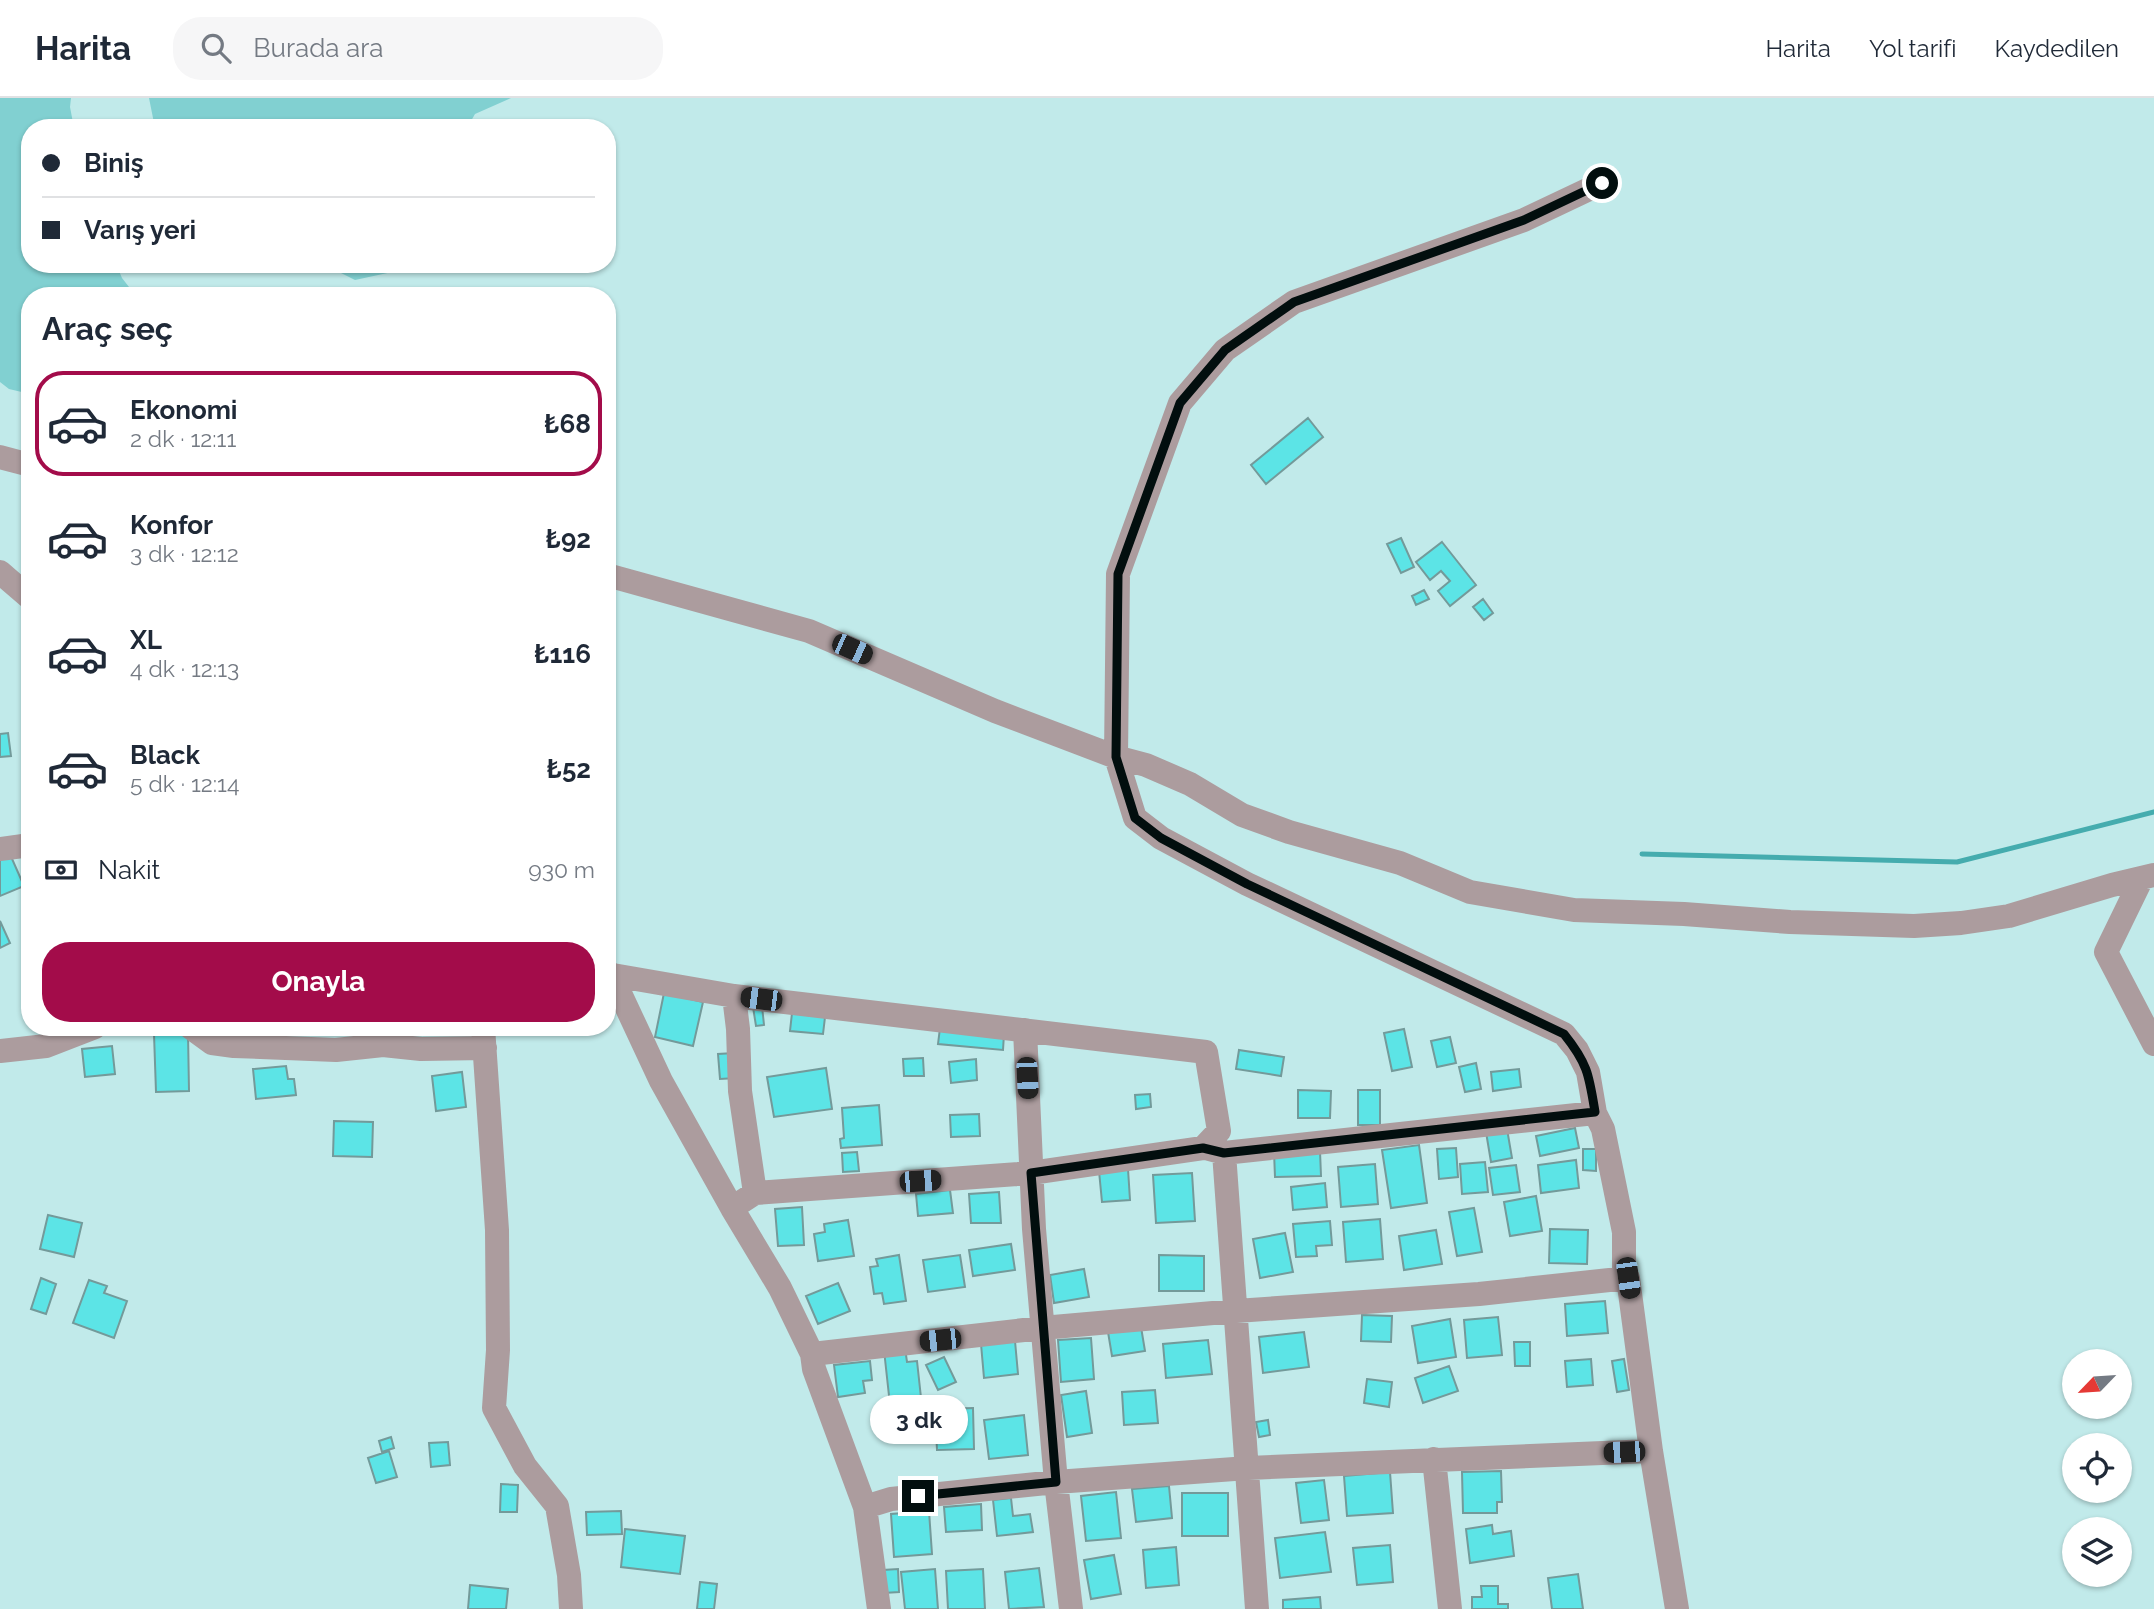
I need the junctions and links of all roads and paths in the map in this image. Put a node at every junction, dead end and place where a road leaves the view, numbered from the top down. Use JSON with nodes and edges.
{"nodes":[{"id":1,"x":1602,"y":183,"type":"dead end"},
{"id":2,"x":0,"y":457,"type":"edge"},
{"id":3,"x":21,"y":463,"type":"edge"},
{"id":4,"x":0,"y":572,"type":"edge"},
{"id":5,"x":616,"y":577,"type":"edge"},
{"id":6,"x":21,"y":590,"type":"edge"},
{"id":7,"x":1116,"y":757,"type":"junction"},
{"id":8,"x":21,"y":846,"type":"edge"},
{"id":9,"x":0,"y":849,"type":"edge"},
{"id":10,"x":2148,"y":877,"type":"edge"},
{"id":11,"x":616,"y":975,"type":"edge"},
{"id":12,"x":616,"y":988,"type":"edge"},
{"id":13,"x":734,"y":996,"type":"junction"},
{"id":14,"x":1025,"y":1030,"type":"junction"},
{"id":15,"x":72,"y":1036,"type":"edge"},
{"id":16,"x":202,"y":1036,"type":"edge"},
{"id":17,"x":484,"y":1038,"type":"edge"},
{"id":18,"x":2154,"y":1044,"type":"edge"},
{"id":19,"x":0,"y":1051,"type":"edge"},
{"id":20,"x":1595,"y":1112,"type":"junction"},
{"id":21,"x":1214,"y":1150,"type":"junction"},
{"id":22,"x":1031,"y":1173,"type":"junction"},
{"id":23,"x":755,"y":1193,"type":"junction"},
{"id":24,"x":732,"y":1208,"type":"junction"},
{"id":25,"x":1628,"y":1278,"type":"junction"},
{"id":26,"x":1236,"y":1311,"type":"junction"},
{"id":27,"x":1042,"y":1328,"type":"junction"},
{"id":28,"x":812,"y":1354,"type":"junction"},
{"id":29,"x":1651,"y":1451,"type":"junction"},
{"id":30,"x":1434,"y":1459,"type":"junction"},
{"id":31,"x":1248,"y":1468,"type":"junction"},
{"id":32,"x":1056,"y":1482,"type":"junction"},
{"id":33,"x":865,"y":1507,"type":"junction"},
{"id":34,"x":571,"y":1609,"type":"edge"},
{"id":35,"x":879,"y":1609,"type":"edge"},
{"id":36,"x":1071,"y":1609,"type":"edge"},
{"id":37,"x":1257,"y":1609,"type":"edge"},
{"id":38,"x":1450,"y":1609,"type":"edge"},
{"id":39,"x":1677,"y":1609,"type":"edge"}],
"edges":[{"from":1,"to":7,"type":"street"},
{"from":2,"to":3,"type":"street"},
{"from":4,"to":6,"type":"street"},
{"from":5,"to":7,"type":"street"},
{"from":7,"to":10,"type":"street"},
{"from":7,"to":20,"type":"street"},
{"from":8,"to":9,"type":"street"},
{"from":10,"to":18,"type":"street"},
{"from":11,"to":13,"type":"street"},
{"from":12,"to":24,"type":"street"},
{"from":13,"to":14,"type":"street"},
{"from":13,"to":23,"type":"street"},
{"from":14,"to":21,"type":"street"},
{"from":14,"to":22,"type":"street"},
{"from":15,"to":19,"type":"street"},
{"from":16,"to":17,"type":"street"},
{"from":17,"to":34,"type":"street"},
{"from":20,"to":21,"type":"street"},
{"from":20,"to":25,"type":"street"},
{"from":21,"to":22,"type":"street"},
{"from":21,"to":26,"type":"street"},
{"from":22,"to":23,"type":"street"},
{"from":22,"to":27,"type":"street"},
{"from":23,"to":24,"type":"street"},
{"from":24,"to":28,"type":"street"},
{"from":25,"to":26,"type":"street"},
{"from":25,"to":29,"type":"street"},
{"from":26,"to":27,"type":"street"},
{"from":26,"to":31,"type":"street"},
{"from":27,"to":28,"type":"street"},
{"from":27,"to":32,"type":"street"},
{"from":28,"to":33,"type":"street"},
{"from":29,"to":30,"type":"street"},
{"from":29,"to":39,"type":"street"},
{"from":30,"to":31,"type":"street"},
{"from":30,"to":38,"type":"street"},
{"from":31,"to":32,"type":"street"},
{"from":31,"to":37,"type":"street"},
{"from":32,"to":33,"type":"street"},
{"from":32,"to":36,"type":"street"},
{"from":33,"to":35,"type":"street"}]}
